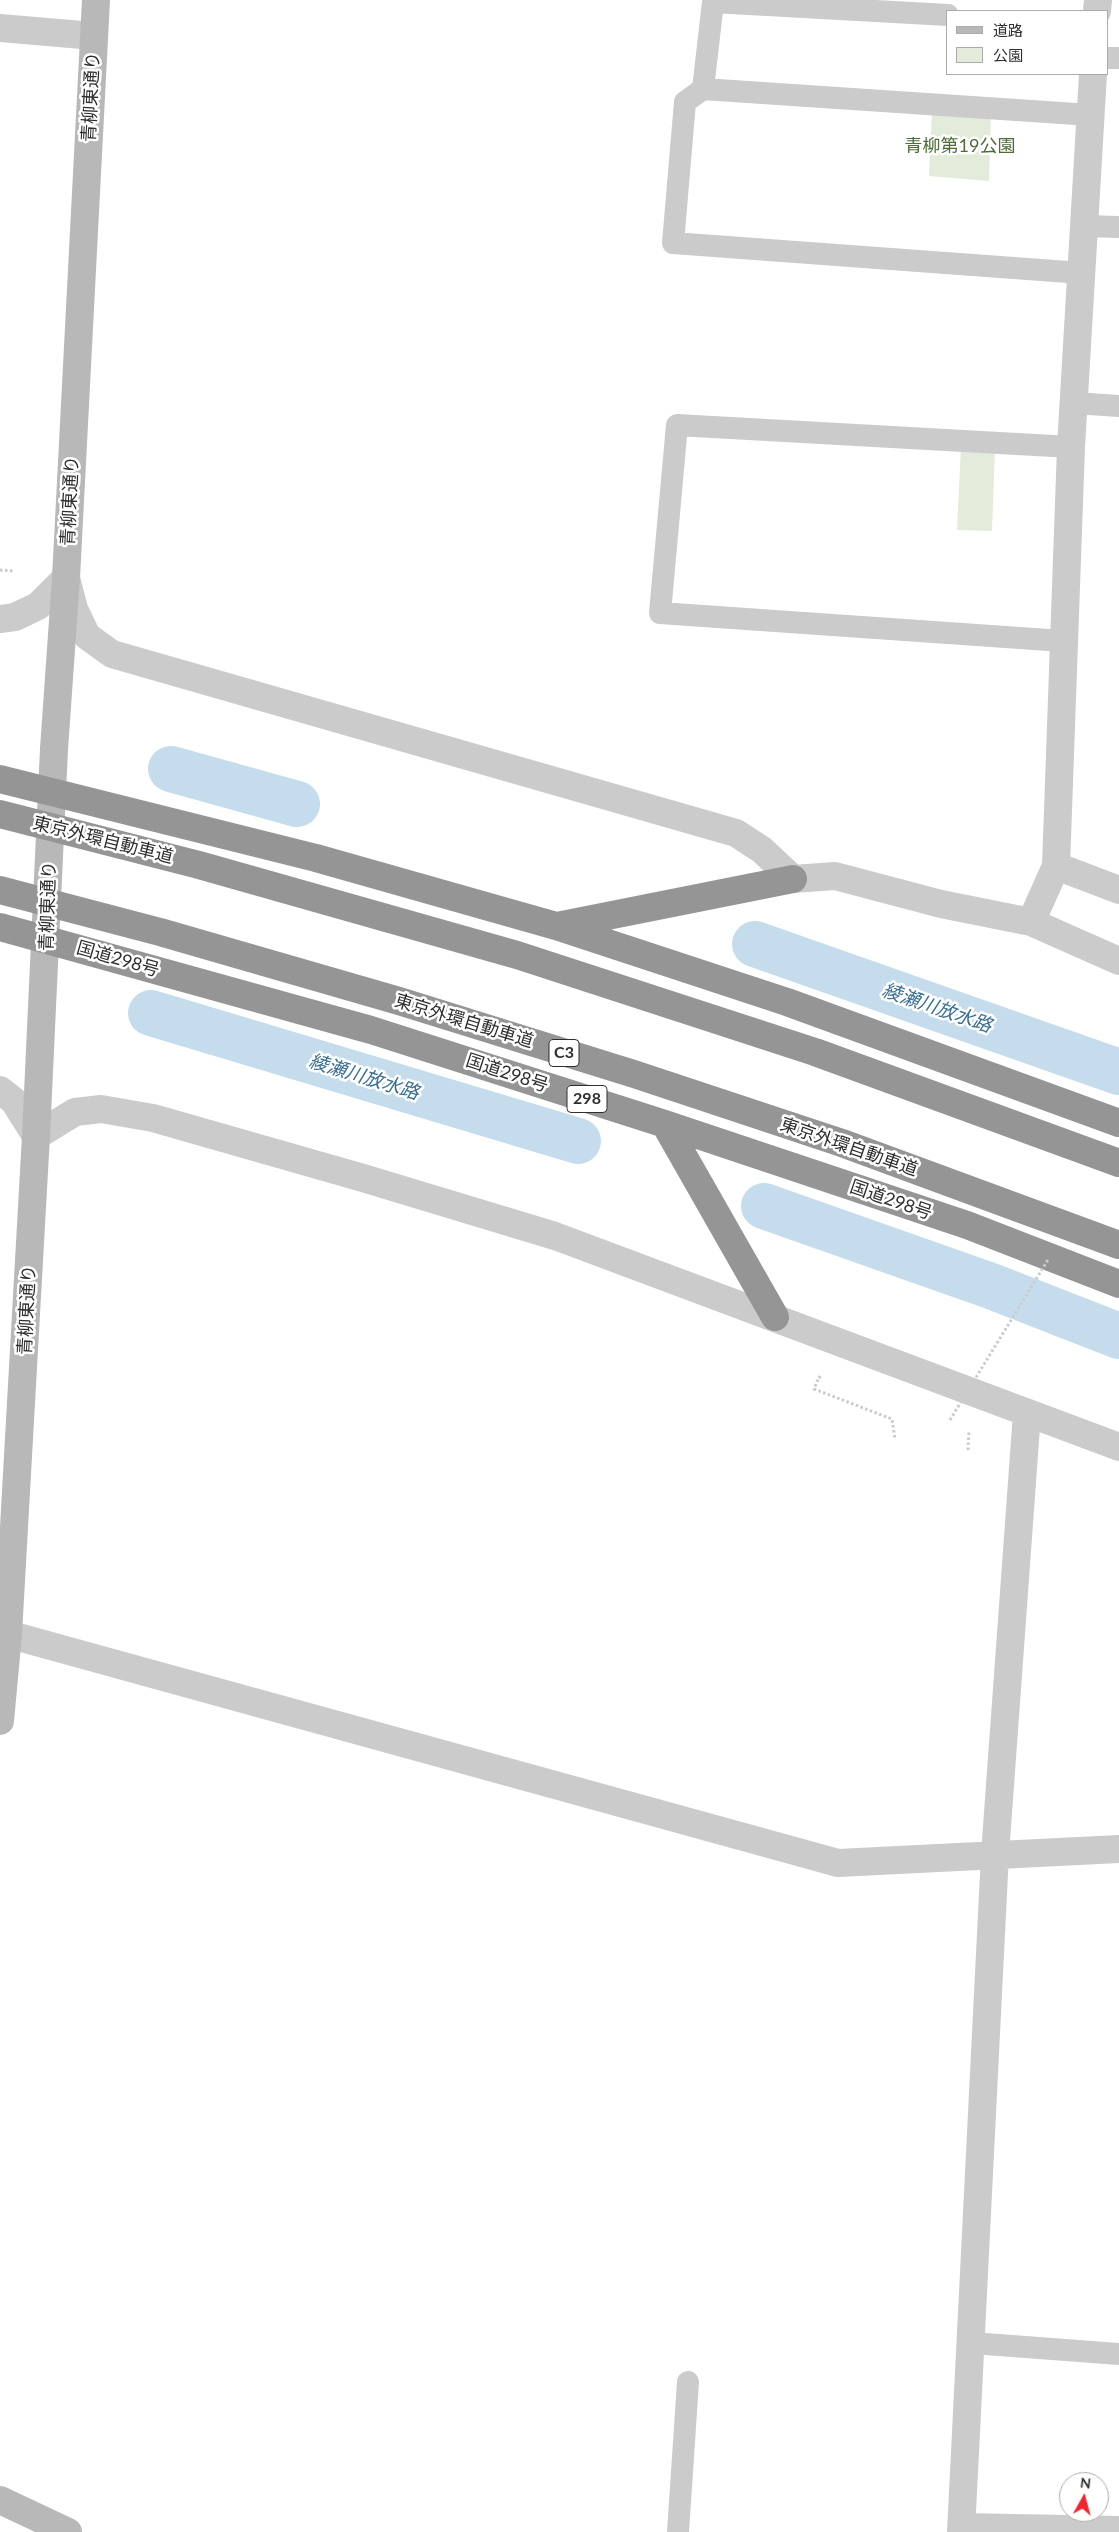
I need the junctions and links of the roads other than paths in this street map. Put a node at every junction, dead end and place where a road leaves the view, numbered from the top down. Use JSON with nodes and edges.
{"nodes":[{"id":1,"x":96,"y":0,"type":"edge"},
{"id":2,"x":946,"y":15,"type":"edge"},
{"id":3,"x":0,"y":28,"type":"edge"},
{"id":4,"x":94,"y":36,"type":"junction"},
{"id":5,"x":1093,"y":75,"type":"edge"},
{"id":6,"x":703,"y":89,"type":"junction"},
{"id":7,"x":1091,"y":115,"type":"junction"},
{"id":8,"x":1084,"y":226,"type":"junction"},
{"id":9,"x":1119,"y":227,"type":"edge"},
{"id":10,"x":1082,"y":273,"type":"junction"},
{"id":11,"x":1074,"y":403,"type":"junction"},
{"id":12,"x":1119,"y":406,"type":"edge"},
{"id":13,"x":1071,"y":447,"type":"junction"},
{"id":14,"x":66,"y":578,"type":"junction"},
{"id":15,"x":0,"y":619,"type":"edge"},
{"id":16,"x":1063,"y":641,"type":"junction"},
{"id":17,"x":0,"y":779,"type":"edge"},
{"id":18,"x":53,"y":792,"type":"junction"},
{"id":19,"x":0,"y":814,"type":"edge"},
{"id":20,"x":1056,"y":866,"type":"junction"},
{"id":21,"x":793,"y":879,"type":"junction"},
{"id":22,"x":0,"y":890,"type":"edge"},
{"id":23,"x":1119,"y":890,"type":"edge"},
{"id":24,"x":1031,"y":922,"type":"junction"},
{"id":25,"x":556,"y":926,"type":"junction"},
{"id":26,"x":0,"y":927,"type":"edge"},
{"id":27,"x":47,"y":939,"type":"junction"},
{"id":28,"x":1119,"y":961,"type":"edge"},
{"id":29,"x":0,"y":1090,"type":"edge"},
{"id":30,"x":1119,"y":1123,"type":"edge"},
{"id":31,"x":665,"y":1124,"type":"junction"},
{"id":32,"x":36,"y":1136,"type":"junction"},
{"id":33,"x":1119,"y":1164,"type":"edge"},
{"id":34,"x":1119,"y":1245,"type":"edge"},
{"id":35,"x":1119,"y":1284,"type":"edge"},
{"id":36,"x":775,"y":1317,"type":"junction"},
{"id":37,"x":1027,"y":1413,"type":"junction"},
{"id":38,"x":1119,"y":1447,"type":"edge"},
{"id":39,"x":4,"y":1633,"type":"edge"},
{"id":40,"x":0,"y":1721,"type":"edge"},
{"id":41,"x":1119,"y":1849,"type":"edge"},
{"id":42,"x":995,"y":1854,"type":"junction"},
{"id":43,"x":972,"y":2343,"type":"junction"},
{"id":44,"x":1119,"y":2354,"type":"edge"},
{"id":45,"x":688,"y":2382,"type":"dead end"},
{"id":46,"x":0,"y":2500,"type":"edge"},
{"id":47,"x":1119,"y":2527,"type":"edge"},
{"id":48,"x":962,"y":2528,"type":"edge"},
{"id":49,"x":68,"y":2532,"type":"edge"},
{"id":50,"x":678,"y":2532,"type":"edge"}],
"edges":[{"from":1,"to":4,"type":"street","name":"青柳東通り"},
{"from":2,"to":6,"type":"lane"},
{"from":3,"to":4,"type":"street"},
{"from":4,"to":14,"type":"street","name":"青柳東通り"},
{"from":5,"to":7,"type":"street"},
{"from":6,"to":7,"type":"lane"},
{"from":6,"to":10,"type":"lane"},
{"from":7,"to":8,"type":"street"},
{"from":8,"to":9,"type":"lane"},
{"from":8,"to":10,"type":"street"},
{"from":10,"to":11,"type":"street"},
{"from":11,"to":12,"type":"lane"},
{"from":11,"to":13,"type":"street"},
{"from":13,"to":16,"type":"street"},
{"from":13,"to":16,"type":"lane"},
{"from":14,"to":15,"type":"street"},
{"from":14,"to":18,"type":"street","name":"青柳東通り"},
{"from":14,"to":21,"type":"street"},
{"from":16,"to":20,"type":"street"},
{"from":17,"to":18,"type":"highway"},
{"from":18,"to":25,"type":"highway"},
{"from":18,"to":27,"type":"street","name":"青柳東通り"},
{"from":19,"to":33,"type":"highway","name":"東京外環自動車道","bridge":true},
{"from":20,"to":23,"type":"street"},
{"from":20,"to":24,"type":"street"},
{"from":21,"to":24,"type":"street"},
{"from":21,"to":25,"type":"highway"},
{"from":22,"to":34,"type":"highway","name":"東京外環自動車道","number":"C3","bridge":true},
{"from":24,"to":28,"type":"street"},
{"from":25,"to":30,"type":"highway"},
{"from":26,"to":27,"type":"highway","name":"国道298号","number":"298"},
{"from":27,"to":31,"type":"highway","name":"国道298号","number":"298"},
{"from":27,"to":32,"type":"street","name":"青柳東通り"},
{"from":29,"to":32,"type":"street"},
{"from":31,"to":35,"type":"highway","name":"国道298号","number":"298"},
{"from":31,"to":36,"type":"highway"},
{"from":32,"to":36,"type":"street"},
{"from":32,"to":39,"type":"street","name":"青柳東通り"},
{"from":36,"to":37,"type":"street"},
{"from":37,"to":38,"type":"street"},
{"from":37,"to":42,"type":"street"},
{"from":39,"to":40,"type":"street","name":"青柳東通り"},
{"from":39,"to":42,"type":"street"},
{"from":41,"to":42,"type":"street"},
{"from":42,"to":43,"type":"street"},
{"from":43,"to":44,"type":"lane"},
{"from":43,"to":48,"type":"street"},
{"from":45,"to":50,"type":"lane"},
{"from":46,"to":49,"type":"street"},
{"from":47,"to":48,"type":"lane"}]}
